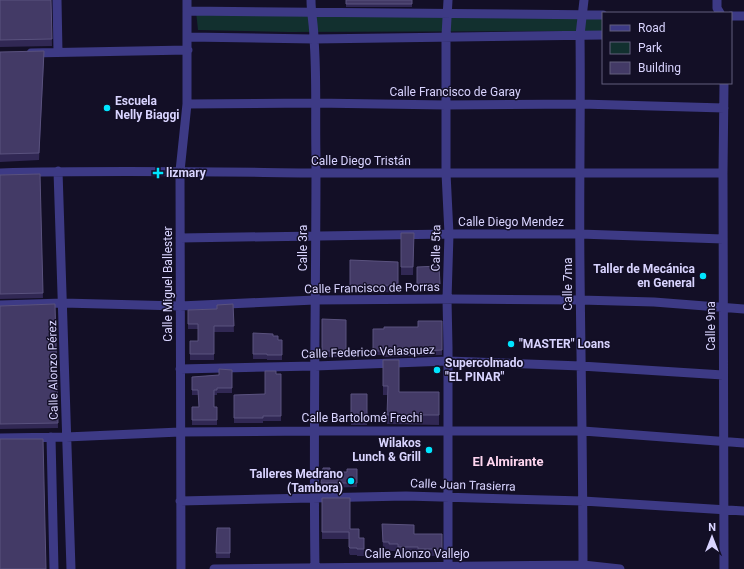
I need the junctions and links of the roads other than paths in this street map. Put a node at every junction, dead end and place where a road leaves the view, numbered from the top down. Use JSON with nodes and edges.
{"nodes":[{"id":1,"x":57,"y":0,"type":"edge"},
{"id":2,"x":187,"y":0,"type":"edge"},
{"id":3,"x":311,"y":0,"type":"edge"},
{"id":4,"x":448,"y":0,"type":"edge"},
{"id":5,"x":584,"y":0,"type":"edge"},
{"id":6,"x":717,"y":0,"type":"edge"},
{"id":7,"x":187,"y":11,"type":"junction"},
{"id":8,"x":311,"y":12,"type":"junction"},
{"id":9,"x":719,"y":12,"type":"edge"},
{"id":10,"x":447,"y":14,"type":"junction"},
{"id":11,"x":583,"y":15,"type":"junction"},
{"id":12,"x":602,"y":15,"type":"edge"},
{"id":13,"x":732,"y":16,"type":"edge"},
{"id":14,"x":744,"y":16,"type":"edge"},
{"id":15,"x":580,"y":35,"type":"junction"},
{"id":16,"x":602,"y":35,"type":"edge"},
{"id":17,"x":446,"y":36,"type":"junction"},
{"id":18,"x":188,"y":38,"type":"junction"},
{"id":19,"x":314,"y":39,"type":"junction"},
{"id":20,"x":188,"y":50,"type":"junction"},
{"id":21,"x":58,"y":52,"type":"junction"},
{"id":22,"x":22,"y":53,"type":"edge"},
{"id":23,"x":724,"y":84,"type":"edge"},
{"id":24,"x":315,"y":103,"type":"junction"},
{"id":25,"x":187,"y":104,"type":"junction"},
{"id":26,"x":581,"y":104,"type":"junction"},
{"id":27,"x":446,"y":105,"type":"junction"},
{"id":28,"x":724,"y":108,"type":"junction"},
{"id":29,"x":58,"y":171,"type":"junction"},
{"id":30,"x":180,"y":171,"type":"junction"},
{"id":31,"x":0,"y":173,"type":"edge"},
{"id":32,"x":316,"y":173,"type":"junction"},
{"id":33,"x":446,"y":173,"type":"junction"},
{"id":34,"x":581,"y":173,"type":"junction"},
{"id":35,"x":723,"y":173,"type":"junction"},
{"id":36,"x":449,"y":234,"type":"junction"},
{"id":37,"x":580,"y":234,"type":"junction"},
{"id":38,"x":315,"y":236,"type":"junction"},
{"id":39,"x":180,"y":238,"type":"junction"},
{"id":40,"x":723,"y":239,"type":"junction"},
{"id":41,"x":447,"y":299,"type":"junction"},
{"id":42,"x":315,"y":300,"type":"junction"},
{"id":43,"x":580,"y":300,"type":"junction"},
{"id":44,"x":63,"y":303,"type":"junction"},
{"id":45,"x":0,"y":305,"type":"edge"},
{"id":46,"x":180,"y":306,"type":"junction"},
{"id":47,"x":723,"y":308,"type":"junction"},
{"id":48,"x":744,"y":309,"type":"edge"},
{"id":49,"x":448,"y":361,"type":"junction"},
{"id":50,"x":315,"y":366,"type":"junction"},
{"id":51,"x":581,"y":366,"type":"junction"},
{"id":52,"x":180,"y":368,"type":"junction"},
{"id":53,"x":723,"y":375,"type":"junction"},
{"id":54,"x":448,"y":430,"type":"junction"},
{"id":55,"x":314,"y":431,"type":"junction"},
{"id":56,"x":583,"y":431,"type":"junction"},
{"id":57,"x":180,"y":432,"type":"junction"},
{"id":58,"x":51,"y":437,"type":"junction"},
{"id":59,"x":66,"y":437,"type":"junction"},
{"id":60,"x":0,"y":438,"type":"edge"},
{"id":61,"x":724,"y":442,"type":"junction"},
{"id":62,"x":744,"y":443,"type":"edge"},
{"id":63,"x":315,"y":497,"type":"junction"},
{"id":64,"x":448,"y":497,"type":"junction"},
{"id":65,"x":180,"y":500,"type":"junction"},
{"id":66,"x":583,"y":501,"type":"junction"},
{"id":67,"x":724,"y":509,"type":"junction"},
{"id":68,"x":744,"y":511,"type":"edge"},
{"id":69,"x":583,"y":567,"type":"edge"},
{"id":70,"x":315,"y":568,"type":"edge"},
{"id":71,"x":448,"y":568,"type":"edge"},
{"id":72,"x":54,"y":569,"type":"edge"},
{"id":73,"x":70,"y":569,"type":"edge"},
{"id":74,"x":181,"y":569,"type":"edge"},
{"id":75,"x":214,"y":569,"type":"edge"},
{"id":76,"x":620,"y":569,"type":"edge"},
{"id":77,"x":724,"y":569,"type":"edge"}],
"edges":[{"from":1,"to":21,"type":"street"},
{"from":2,"to":7,"type":"street","name":"Calle Miguel Ballester"},
{"from":3,"to":8,"type":"street","name":"Calle 3ra"},
{"from":4,"to":10,"type":"street","name":"Calle 5ta"},
{"from":5,"to":11,"type":"street","name":"Calle 7ma"},
{"from":6,"to":9,"type":"street"},
{"from":7,"to":8,"type":"street"},
{"from":7,"to":18,"type":"street","name":"Calle Miguel Ballester"},
{"from":8,"to":10,"type":"street"},
{"from":8,"to":19,"type":"street","name":"Calle 3ra"},
{"from":10,"to":11,"type":"street"},
{"from":10,"to":17,"type":"street","name":"Calle 5ta"},
{"from":11,"to":12,"type":"street"},
{"from":11,"to":15,"type":"street","name":"Calle 7ma"},
{"from":13,"to":14,"type":"street"},
{"from":15,"to":16,"type":"street"},
{"from":15,"to":17,"type":"street"},
{"from":15,"to":26,"type":"street","name":"Calle 7ma"},
{"from":17,"to":19,"type":"street"},
{"from":17,"to":27,"type":"street","name":"Calle 5ta"},
{"from":18,"to":19,"type":"street"},
{"from":18,"to":20,"type":"street","name":"Calle Miguel Ballester"},
{"from":19,"to":24,"type":"street","name":"Calle 3ra"},
{"from":20,"to":21,"type":"street"},
{"from":20,"to":25,"type":"street","name":"Calle Miguel Ballester"},
{"from":21,"to":22,"type":"street"},
{"from":23,"to":28,"type":"street","name":"Calle 9na"},
{"from":24,"to":25,"type":"street","name":"Calle Francisco de Garay"},
{"from":24,"to":27,"type":"street","name":"Calle Francisco de Garay"},
{"from":24,"to":32,"type":"street","name":"Calle 3ra"},
{"from":25,"to":30,"type":"street","name":"Calle Miguel Ballester"},
{"from":26,"to":27,"type":"street","name":"Calle Francisco de Garay"},
{"from":26,"to":28,"type":"street","name":"Calle Francisco de Garay"},
{"from":26,"to":34,"type":"street","name":"Calle 7ma"},
{"from":27,"to":33,"type":"street","name":"Calle 5ta"},
{"from":28,"to":35,"type":"street","name":"Calle 9na"},
{"from":29,"to":30,"type":"street","name":"Calle Diego Tristán"},
{"from":29,"to":31,"type":"street","name":"Calle Diego Tristán"},
{"from":29,"to":44,"type":"street","name":"Calle Alonzo Pérez"},
{"from":30,"to":32,"type":"street","name":"Calle Diego Tristán"},
{"from":30,"to":39,"type":"street","name":"Calle Miguel Ballester"},
{"from":32,"to":33,"type":"street","name":"Calle Diego Tristán"},
{"from":32,"to":38,"type":"street","name":"Calle 3ra"},
{"from":33,"to":34,"type":"street","name":"Calle Diego Tristán"},
{"from":33,"to":36,"type":"street","name":"Calle 5ta"},
{"from":34,"to":35,"type":"street","name":"Calle Diego Tristán"},
{"from":34,"to":37,"type":"street","name":"Calle 7ma"},
{"from":35,"to":40,"type":"street","name":"Calle 9na"},
{"from":36,"to":37,"type":"street","name":"Calle Diego Mendez"},
{"from":36,"to":38,"type":"street","name":"Calle Diego Mendez"},
{"from":36,"to":41,"type":"street","name":"Calle 5ta"},
{"from":37,"to":40,"type":"street","name":"Calle Diego Mendez"},
{"from":37,"to":43,"type":"street","name":"Calle 7ma"},
{"from":38,"to":39,"type":"street","name":"Calle Diego Mendez"},
{"from":38,"to":42,"type":"street","name":"Calle 3ra"},
{"from":39,"to":46,"type":"street","name":"Calle Miguel Ballester"},
{"from":40,"to":47,"type":"street","name":"Calle 9na"},
{"from":41,"to":42,"type":"street","name":"Calle Francisco de Porras"},
{"from":41,"to":43,"type":"street","name":"Calle Francisco de Porras"},
{"from":41,"to":49,"type":"street","name":"Calle 5ta"},
{"from":42,"to":46,"type":"street","name":"Calle Francisco de Porras"},
{"from":42,"to":50,"type":"street","name":"Calle 3ra"},
{"from":43,"to":47,"type":"street","name":"Calle Francisco de Porras"},
{"from":43,"to":51,"type":"street","name":"Calle 7ma"},
{"from":44,"to":45,"type":"street","name":"Calle Francisco de Porras"},
{"from":44,"to":46,"type":"street","name":"Calle Francisco de Porras"},
{"from":44,"to":59,"type":"street","name":"Calle Alonzo Pérez"},
{"from":46,"to":52,"type":"street","name":"Calle Miguel Ballester"},
{"from":47,"to":48,"type":"street","name":"Calle Francisco de Porras"},
{"from":47,"to":53,"type":"street","name":"Calle 9na"},
{"from":49,"to":50,"type":"street","name":"Calle Federico Velasquez"},
{"from":49,"to":51,"type":"street","name":"Calle Federico Velasquez"},
{"from":49,"to":54,"type":"street","name":"Calle 5ta"},
{"from":50,"to":52,"type":"street","name":"Calle Federico Velasquez"},
{"from":50,"to":55,"type":"street","name":"Calle 3ra"},
{"from":51,"to":53,"type":"street","name":"Calle Federico Velasquez"},
{"from":51,"to":56,"type":"street","name":"Calle 7ma"},
{"from":52,"to":57,"type":"street","name":"Calle Miguel Ballester"},
{"from":53,"to":61,"type":"street","name":"Calle 9na"},
{"from":54,"to":55,"type":"street","name":"Calle Bartolomé Frechi"},
{"from":54,"to":56,"type":"street","name":"Calle Bartolomé Frechi"},
{"from":54,"to":64,"type":"street","name":"Calle 5ta"},
{"from":55,"to":57,"type":"street","name":"Calle Bartolomé Frechi"},
{"from":55,"to":63,"type":"street","name":"Calle 3ra"},
{"from":56,"to":61,"type":"street","name":"Calle Bartolomé Frechi"},
{"from":56,"to":66,"type":"street","name":"Calle 7ma"},
{"from":57,"to":59,"type":"street","name":"Calle Bartolomé Frechi"},
{"from":57,"to":65,"type":"street","name":"Calle Miguel Ballester"},
{"from":58,"to":59,"type":"street","name":"Calle Bartolomé Frechi"},
{"from":58,"to":60,"type":"street","name":"Calle Bartolomé Frechi"},
{"from":58,"to":72,"type":"street","name":"Calle Alonzo Pérez"},
{"from":59,"to":73,"type":"street","name":"Calle Alonzo Pérez"},
{"from":61,"to":62,"type":"street","name":"Calle Bartolomé Frechi"},
{"from":61,"to":67,"type":"street","name":"Calle 9na"},
{"from":63,"to":64,"type":"street","name":"Calle Juan Trasierra"},
{"from":63,"to":65,"type":"street","name":"Calle Juan Trasierra"},
{"from":63,"to":70,"type":"street","name":"Calle 3ra"},
{"from":64,"to":66,"type":"street","name":"Calle Juan Trasierra"},
{"from":64,"to":71,"type":"street","name":"Calle 5ta"},
{"from":65,"to":74,"type":"street","name":"Calle Miguel Ballester"},
{"from":66,"to":67,"type":"street","name":"Calle Juan Trasierra"},
{"from":66,"to":69,"type":"street","name":"Calle 7ma"},
{"from":67,"to":68,"type":"street","name":"Calle Juan Trasierra"},
{"from":67,"to":77,"type":"street","name":"Calle 9na"},
{"from":69,"to":71,"type":"street","name":"Calle Alonzo Vallejo"},
{"from":69,"to":76,"type":"street","name":"Calle Alonzo Vallejo"},
{"from":70,"to":71,"type":"street","name":"Calle Alonzo Vallejo"},
{"from":70,"to":75,"type":"street","name":"Calle Alonzo Vallejo"}]}
